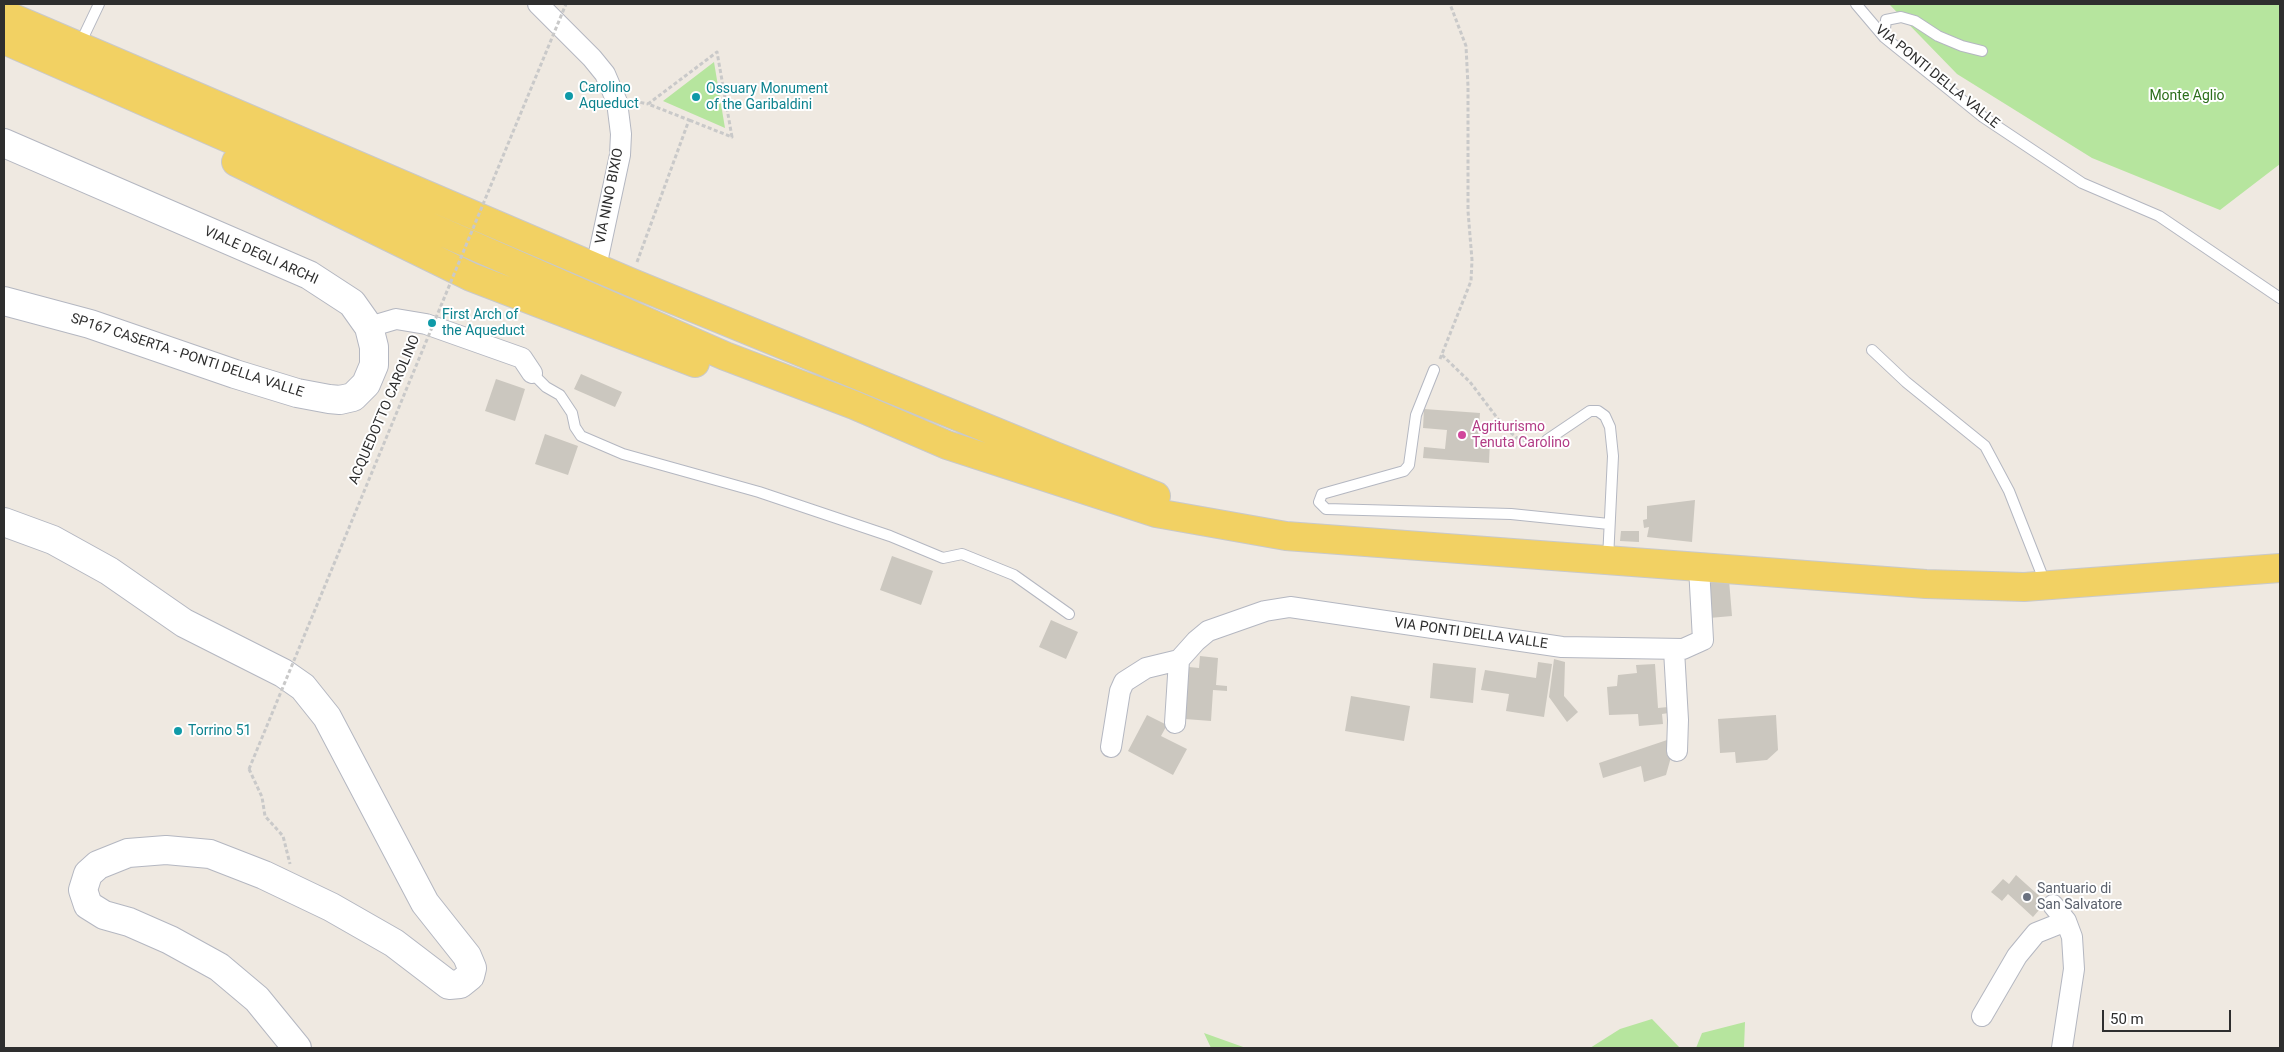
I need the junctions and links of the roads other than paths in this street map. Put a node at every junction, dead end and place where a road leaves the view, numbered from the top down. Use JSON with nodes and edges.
{"nodes":[{"id":1,"x":99,"y":4,"type":"edge"},
{"id":2,"x":538,"y":4,"type":"edge"},
{"id":3,"x":1856,"y":4,"type":"edge"},
{"id":4,"x":4,"y":14,"type":"edge"},
{"id":5,"x":1884,"y":37,"type":"junction"},
{"id":6,"x":4,"y":41,"type":"edge"},
{"id":7,"x":78,"y":47,"type":"junction"},
{"id":8,"x":1982,"y":51,"type":"dead end"},
{"id":9,"x":4,"y":143,"type":"edge"},
{"id":10,"x":596,"y":267,"type":"junction"},
{"id":11,"x":2280,"y":298,"type":"edge"},
{"id":12,"x":4,"y":301,"type":"edge"},
{"id":13,"x":369,"y":327,"type":"junction"},
{"id":14,"x":1872,"y":350,"type":"dead end"},
{"id":15,"x":1434,"y":370,"type":"road end"},
{"id":16,"x":532,"y":373,"type":"joint"},
{"id":17,"x":1547,"y":440,"type":"road end"},
{"id":18,"x":4,"y":522,"type":"edge"},
{"id":19,"x":1608,"y":524,"type":"junction"},
{"id":20,"x":1230,"y":525,"type":"junction"},
{"id":21,"x":1608,"y":560,"type":"junction"},
{"id":22,"x":1699,"y":567,"type":"junction"},
{"id":23,"x":2280,"y":568,"type":"edge"},
{"id":24,"x":2046,"y":586,"type":"junction"},
{"id":25,"x":1069,"y":614,"type":"dead end"},
{"id":26,"x":1674,"y":650,"type":"junction"},
{"id":27,"x":1179,"y":660,"type":"junction"},
{"id":28,"x":1175,"y":723,"type":"dead end"},
{"id":29,"x":1111,"y":747,"type":"dead end"},
{"id":30,"x":1677,"y":751,"type":"dead end"},
{"id":31,"x":1982,"y":1016,"type":"dead end"},
{"id":32,"x":297,"y":1048,"type":"edge"},
{"id":33,"x":2062,"y":1048,"type":"edge"}],
"edges":[{"from":1,"to":7,"type":"lane"},
{"from":2,"to":10,"type":"street","name":"VIA NINO BIXIO"},
{"from":3,"to":5,"type":"lane","name":"VIA PONTI DELLA VALLE"},
{"from":4,"to":7,"type":"main road"},
{"from":5,"to":8,"type":"lane"},
{"from":5,"to":11,"type":"lane","name":"VIA PONTI DELLA VALLE"},
{"from":6,"to":20,"type":"main road"},
{"from":7,"to":10,"type":"main road"},
{"from":9,"to":13,"type":"main road","name":"VIALE DEGLI ARCHI"},
{"from":10,"to":20,"type":"main road"},
{"from":12,"to":13,"type":"main road","name":"SP167 CASERTA - PONTI DELLA VALLE"},
{"from":13,"to":16,"type":"street"},
{"from":14,"to":24,"type":"lane"},
{"from":15,"to":19,"type":"lane"},
{"from":16,"to":25,"type":"lane"},
{"from":17,"to":19,"type":"lane"},
{"from":18,"to":32,"type":"main road"},
{"from":19,"to":21,"type":"lane"},
{"from":20,"to":21,"type":"main road"},
{"from":21,"to":22,"type":"main road"},
{"from":22,"to":24,"type":"main road"},
{"from":22,"to":26,"type":"street","name":"VIA PONTI DELLA VALLE"},
{"from":23,"to":24,"type":"main road"},
{"from":26,"to":27,"type":"street","name":"VIA PONTI DELLA VALLE"},
{"from":26,"to":30,"type":"street"},
{"from":27,"to":28,"type":"street"},
{"from":27,"to":29,"type":"street"},
{"from":31,"to":33,"type":"street"}]}
